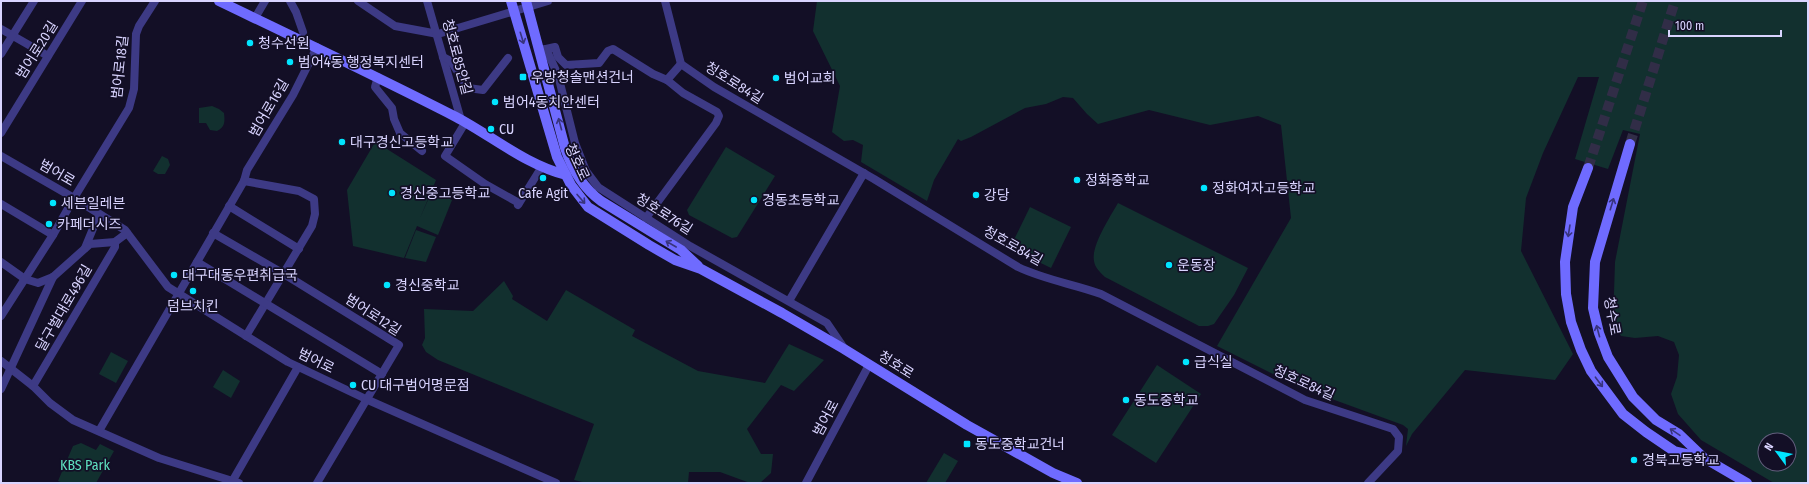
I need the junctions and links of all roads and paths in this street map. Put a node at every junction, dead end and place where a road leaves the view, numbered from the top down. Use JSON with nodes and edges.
{"nodes":[{"id":1,"x":34,"y":1,"type":"edge"},
{"id":2,"x":82,"y":1,"type":"edge"},
{"id":3,"x":155,"y":1,"type":"edge"},
{"id":4,"x":219,"y":1,"type":"edge"},
{"id":5,"x":265,"y":1,"type":"edge"},
{"id":6,"x":290,"y":1,"type":"edge"},
{"id":7,"x":358,"y":1,"type":"edge"},
{"id":8,"x":427,"y":1,"type":"edge"},
{"id":9,"x":548,"y":1,"type":"edge"},
{"id":10,"x":665,"y":1,"type":"edge"},
{"id":11,"x":527,"y":4,"type":"edge"},
{"id":12,"x":513,"y":6,"type":"edge"},
{"id":13,"x":255,"y":18,"type":"junction"},
{"id":14,"x":1,"y":29,"type":"edge"},
{"id":15,"x":303,"y":32,"type":"dead end"},
{"id":16,"x":438,"y":34,"type":"junction"},
{"id":17,"x":12,"y":36,"type":"junction"},
{"id":18,"x":317,"y":48,"type":"junction"},
{"id":19,"x":543,"y":49,"type":"junction"},
{"id":20,"x":1,"y":54,"type":"edge"},
{"id":21,"x":48,"y":56,"type":"junction"},
{"id":22,"x":443,"y":57,"type":"junction"},
{"id":23,"x":508,"y":58,"type":"dead end"},
{"id":24,"x":681,"y":64,"type":"junction"},
{"id":25,"x":378,"y":77,"type":"junction"},
{"id":26,"x":667,"y":80,"type":"junction"},
{"id":27,"x":463,"y":121,"type":"junction"},
{"id":28,"x":1,"y":133,"type":"edge"},
{"id":29,"x":1630,"y":144,"type":"tunnel mouth"},
{"id":30,"x":422,"y":151,"type":"dead end"},
{"id":31,"x":1,"y":156,"type":"edge"},
{"id":32,"x":541,"y":168,"type":"junction"},
{"id":33,"x":1588,"y":168,"type":"tunnel mouth"},
{"id":34,"x":864,"y":173,"type":"junction"},
{"id":35,"x":566,"y":175,"type":"junction"},
{"id":36,"x":244,"y":181,"type":"junction"},
{"id":37,"x":74,"y":198,"type":"junction"},
{"id":38,"x":1,"y":204,"type":"edge"},
{"id":39,"x":229,"y":206,"type":"junction"},
{"id":40,"x":99,"y":214,"type":"junction"},
{"id":41,"x":646,"y":218,"type":"junction"},
{"id":42,"x":127,"y":232,"type":"junction"},
{"id":43,"x":213,"y":234,"type":"junction"},
{"id":44,"x":53,"y":235,"type":"junction"},
{"id":45,"x":115,"y":242,"type":"junction"},
{"id":46,"x":85,"y":248,"type":"junction"},
{"id":47,"x":300,"y":249,"type":"junction"},
{"id":48,"x":1,"y":262,"type":"edge"},
{"id":49,"x":197,"y":262,"type":"junction"},
{"id":50,"x":701,"y":269,"type":"junction"},
{"id":51,"x":284,"y":274,"type":"junction"},
{"id":52,"x":53,"y":277,"type":"junction"},
{"id":53,"x":25,"y":279,"type":"junction"},
{"id":54,"x":178,"y":292,"type":"junction"},
{"id":55,"x":789,"y":301,"type":"junction"},
{"id":56,"x":266,"y":304,"type":"junction"},
{"id":57,"x":1,"y":316,"type":"edge"},
{"id":58,"x":246,"y":336,"type":"junction"},
{"id":59,"x":844,"y":349,"type":"junction"},
{"id":60,"x":1,"y":361,"type":"edge"},
{"id":61,"x":869,"y":365,"type":"junction"},
{"id":62,"x":298,"y":367,"type":"junction"},
{"id":63,"x":11,"y":368,"type":"junction"},
{"id":64,"x":382,"y":374,"type":"junction"},
{"id":65,"x":33,"y":386,"type":"junction"},
{"id":66,"x":1,"y":389,"type":"edge"},
{"id":67,"x":368,"y":400,"type":"junction"},
{"id":68,"x":99,"y":431,"type":"junction"},
{"id":69,"x":1704,"y":458,"type":"junction"},
{"id":70,"x":236,"y":482,"type":"edge"},
{"id":71,"x":318,"y":483,"type":"edge"},
{"id":72,"x":556,"y":483,"type":"edge"},
{"id":73,"x":806,"y":483,"type":"edge"},
{"id":74,"x":1077,"y":483,"type":"edge"},
{"id":75,"x":1368,"y":483,"type":"edge"},
{"id":76,"x":1748,"y":483,"type":"edge"}],
"edges":[{"from":1,"to":17,"type":"street"},
{"from":2,"to":21,"type":"street","name":"범어로20길"},
{"from":3,"to":37,"type":"street","name":"범어로18길"},
{"from":4,"to":13,"type":"main road"},
{"from":5,"to":13,"type":"street"},
{"from":6,"to":15,"type":"street"},
{"from":7,"to":16,"type":"street"},
{"from":8,"to":16,"type":"street","name":"청호로85안길"},
{"from":9,"to":11,"type":"street"},
{"from":10,"to":24,"type":"street"},
{"from":11,"to":12,"type":"street"},
{"from":11,"to":19,"type":"main road","name":"청호로"},
{"from":12,"to":16,"type":"street"},
{"from":12,"to":35,"type":"main road","name":"청호로","one_way":true},
{"from":13,"to":18,"type":"main road"},
{"from":14,"to":17,"type":"street"},
{"from":16,"to":22,"type":"street","name":"청호로85안길"},
{"from":17,"to":20,"type":"street"},
{"from":17,"to":21,"type":"street"},
{"from":18,"to":25,"type":"main road"},
{"from":18,"to":36,"type":"street","name":"범어로16길"},
{"from":19,"to":26,"type":"street"},
{"from":19,"to":41,"type":"street","name":"청호로76길"},
{"from":50,"to":19,"type":"main road","name":"청호로","one_way":true},
{"from":21,"to":28,"type":"street","name":"범어로20길"},
{"from":22,"to":23,"type":"street"},
{"from":22,"to":27,"type":"street","name":"청호로85안길"},
{"from":24,"to":26,"type":"street"},
{"from":24,"to":34,"type":"street","name":"청호로84길"},
{"from":25,"to":27,"type":"main road"},
{"from":25,"to":30,"type":"street"},
{"from":26,"to":41,"type":"street"},
{"from":27,"to":32,"type":"main road"},
{"from":27,"to":32,"type":"street"},
{"from":69,"to":29,"type":"main road","name":"청수로","one_way":true},
{"from":31,"to":37,"type":"street","name":"범어로"},
{"from":32,"to":35,"type":"main road"},
{"from":33,"to":69,"type":"main road","name":"청수로","one_way":true},
{"from":34,"to":55,"type":"street"},
{"from":34,"to":75,"type":"street","name":"청호로84길"},
{"from":35,"to":50,"type":"main road","name":"청호로","one_way":true},
{"from":36,"to":39,"type":"street","name":"범어로16길"},
{"from":36,"to":47,"type":"street"},
{"from":37,"to":40,"type":"street","name":"범어로"},
{"from":37,"to":44,"type":"street","name":"범어로18길"},
{"from":38,"to":44,"type":"street"},
{"from":39,"to":43,"type":"street","name":"범어로16길"},
{"from":39,"to":47,"type":"street"},
{"from":40,"to":42,"type":"street","name":"범어로"},
{"from":40,"to":46,"type":"street"},
{"from":41,"to":55,"type":"street","name":"청호로76길"},
{"from":42,"to":45,"type":"street","name":"달구벌대로496길"},
{"from":42,"to":54,"type":"street","name":"범어로"},
{"from":43,"to":49,"type":"street","name":"범어로16길"},
{"from":43,"to":51,"type":"street"},
{"from":44,"to":53,"type":"street","name":"범어로18길"},
{"from":45,"to":46,"type":"street","name":"달구벌대로496길"},
{"from":45,"to":65,"type":"street","name":"달구벌대로496길"},
{"from":46,"to":52,"type":"street","name":"달구벌대로496길"},
{"from":47,"to":51,"type":"street"},
{"from":48,"to":53,"type":"street"},
{"from":49,"to":54,"type":"street","name":"범어로16길"},
{"from":49,"to":56,"type":"street"},
{"from":50,"to":59,"type":"main road","name":"청호로"},
{"from":51,"to":56,"type":"street"},
{"from":51,"to":64,"type":"street","name":"범어로12길"},
{"from":52,"to":53,"type":"street","name":"달구벌대로496길"},
{"from":52,"to":63,"type":"street","name":"달구벌대로496길"},
{"from":53,"to":57,"type":"street","name":"범어로18길"},
{"from":54,"to":58,"type":"street","name":"범어로"},
{"from":54,"to":68,"type":"street"},
{"from":55,"to":59,"type":"street","name":"청호로76길"},
{"from":56,"to":58,"type":"street"},
{"from":56,"to":64,"type":"street"},
{"from":58,"to":62,"type":"street","name":"범어로"},
{"from":59,"to":61,"type":"main road","name":"청호로"},
{"from":60,"to":63,"type":"street"},
{"from":61,"to":73,"type":"street","name":"범어로"},
{"from":61,"to":74,"type":"main road","name":"청호로"},
{"from":62,"to":67,"type":"street","name":"범어로"},
{"from":62,"to":70,"type":"street"},
{"from":63,"to":65,"type":"street"},
{"from":63,"to":66,"type":"street","name":"달구벌대로496길"},
{"from":64,"to":67,"type":"street","name":"범어로12길"},
{"from":65,"to":68,"type":"street"},
{"from":67,"to":71,"type":"street","name":"범어로12길"},
{"from":67,"to":72,"type":"street","name":"범어로"},
{"from":68,"to":70,"type":"street"},
{"from":69,"to":76,"type":"main road","name":"청수로"}]}
